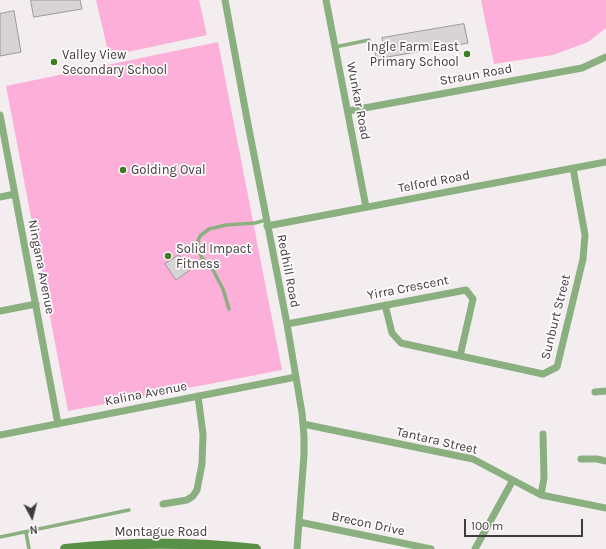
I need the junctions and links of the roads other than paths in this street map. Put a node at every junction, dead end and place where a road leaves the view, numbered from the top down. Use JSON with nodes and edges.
{"nodes":[{"id":1,"x":225,"y":0,"type":"edge"},
{"id":2,"x":326,"y":0,"type":"edge"},
{"id":3,"x":369,"y":40,"type":"dead end"},
{"id":4,"x":335,"y":47,"type":"junction"},
{"id":5,"x":606,"y":58,"type":"edge"},
{"id":6,"x":348,"y":111,"type":"junction"},
{"id":7,"x":0,"y":115,"type":"edge"},
{"id":8,"x":606,"y":162,"type":"edge"},
{"id":9,"x":574,"y":168,"type":"junction"},
{"id":10,"x":15,"y":194,"type":"junction"},
{"id":11,"x":0,"y":197,"type":"edge"},
{"id":12,"x":366,"y":207,"type":"junction"},
{"id":13,"x":267,"y":223,"type":"junction"},
{"id":14,"x":36,"y":304,"type":"junction"},
{"id":15,"x":385,"y":305,"type":"junction"},
{"id":16,"x":229,"y":308,"type":"dead end"},
{"id":17,"x":0,"y":311,"type":"edge"},
{"id":18,"x":287,"y":324,"type":"junction"},
{"id":19,"x":460,"y":356,"type":"junction"},
{"id":20,"x":296,"y":377,"type":"junction"},
{"id":21,"x":606,"y":391,"type":"edge"},
{"id":22,"x":595,"y":392,"type":"dead end"},
{"id":23,"x":198,"y":396,"type":"junction"},
{"id":24,"x":58,"y":424,"type":"junction"},
{"id":25,"x":303,"y":424,"type":"junction"},
{"id":26,"x":543,"y":434,"type":"dead end"},
{"id":27,"x":0,"y":435,"type":"edge"},
{"id":28,"x":581,"y":459,"type":"dead end"},
{"id":29,"x":606,"y":461,"type":"edge"},
{"id":30,"x":513,"y":480,"type":"junction"},
{"id":31,"x":541,"y":495,"type":"junction"},
{"id":32,"x":163,"y":504,"type":"dead end"},
{"id":33,"x":606,"y":508,"type":"edge"},
{"id":34,"x":129,"y":510,"type":"dead end"},
{"id":35,"x":299,"y":522,"type":"junction"},
{"id":36,"x":26,"y":532,"type":"junction"},
{"id":37,"x":0,"y":536,"type":"edge"},
{"id":38,"x":29,"y":549,"type":"edge"},
{"id":39,"x":65,"y":549,"type":"edge"},
{"id":40,"x":256,"y":549,"type":"edge"},
{"id":41,"x":298,"y":549,"type":"edge"},
{"id":42,"x":431,"y":549,"type":"edge"},
{"id":43,"x":475,"y":549,"type":"edge"}],
"edges":[{"from":1,"to":13,"type":"street","name":"Redhill Road"},
{"from":2,"to":4,"type":"street","name":"Wunkar Road"},
{"from":3,"to":4,"type":"lane"},
{"from":4,"to":6,"type":"street","name":"Wunkar Road"},
{"from":5,"to":6,"type":"street","name":"Straun Road"},
{"from":6,"to":12,"type":"street","name":"Wunkar Road"},
{"from":7,"to":10,"type":"street","name":"Ningana Avenue"},
{"from":8,"to":9,"type":"street","name":"Telford Road"},
{"from":9,"to":12,"type":"street","name":"Telford Road"},
{"from":9,"to":19,"type":"street","name":"Sunburt Street"},
{"from":10,"to":11,"type":"street"},
{"from":10,"to":14,"type":"street","name":"Ningana Avenue"},
{"from":12,"to":13,"type":"street","name":"Telford Road"},
{"from":13,"to":16,"type":"lane"},
{"from":13,"to":18,"type":"street","name":"Redhill Road"},
{"from":14,"to":17,"type":"street"},
{"from":14,"to":24,"type":"street","name":"Ningana Avenue"},
{"from":15,"to":18,"type":"street","name":"Yirra Crescent"},
{"from":15,"to":19,"type":"street","name":"Sunburt Street"},
{"from":15,"to":19,"type":"street","name":"Yirra Crescent"},
{"from":18,"to":20,"type":"street","name":"Redhill Road"},
{"from":20,"to":23,"type":"street","name":"Kalina Avenue"},
{"from":20,"to":25,"type":"street","name":"Redhill Road"},
{"from":21,"to":22,"type":"street"},
{"from":23,"to":24,"type":"street","name":"Kalina Avenue"},
{"from":23,"to":32,"type":"street"},
{"from":24,"to":27,"type":"street","name":"Kalina Avenue"},
{"from":25,"to":30,"type":"street","name":"Tantara Street"},
{"from":25,"to":35,"type":"street","name":"Redhill Road"},
{"from":26,"to":31,"type":"street"},
{"from":28,"to":29,"type":"street"},
{"from":30,"to":31,"type":"street","name":"Tantara Street"},
{"from":30,"to":43,"type":"street"},
{"from":31,"to":33,"type":"street","name":"Tantara Street"},
{"from":34,"to":36,"type":"lane"},
{"from":35,"to":41,"type":"street","name":"Redhill Road"},
{"from":35,"to":42,"type":"street","name":"Brecon Drive"},
{"from":36,"to":37,"type":"lane"},
{"from":36,"to":38,"type":"lane"},
{"from":39,"to":40,"type":"main road","name":"Montague Road"}]}
